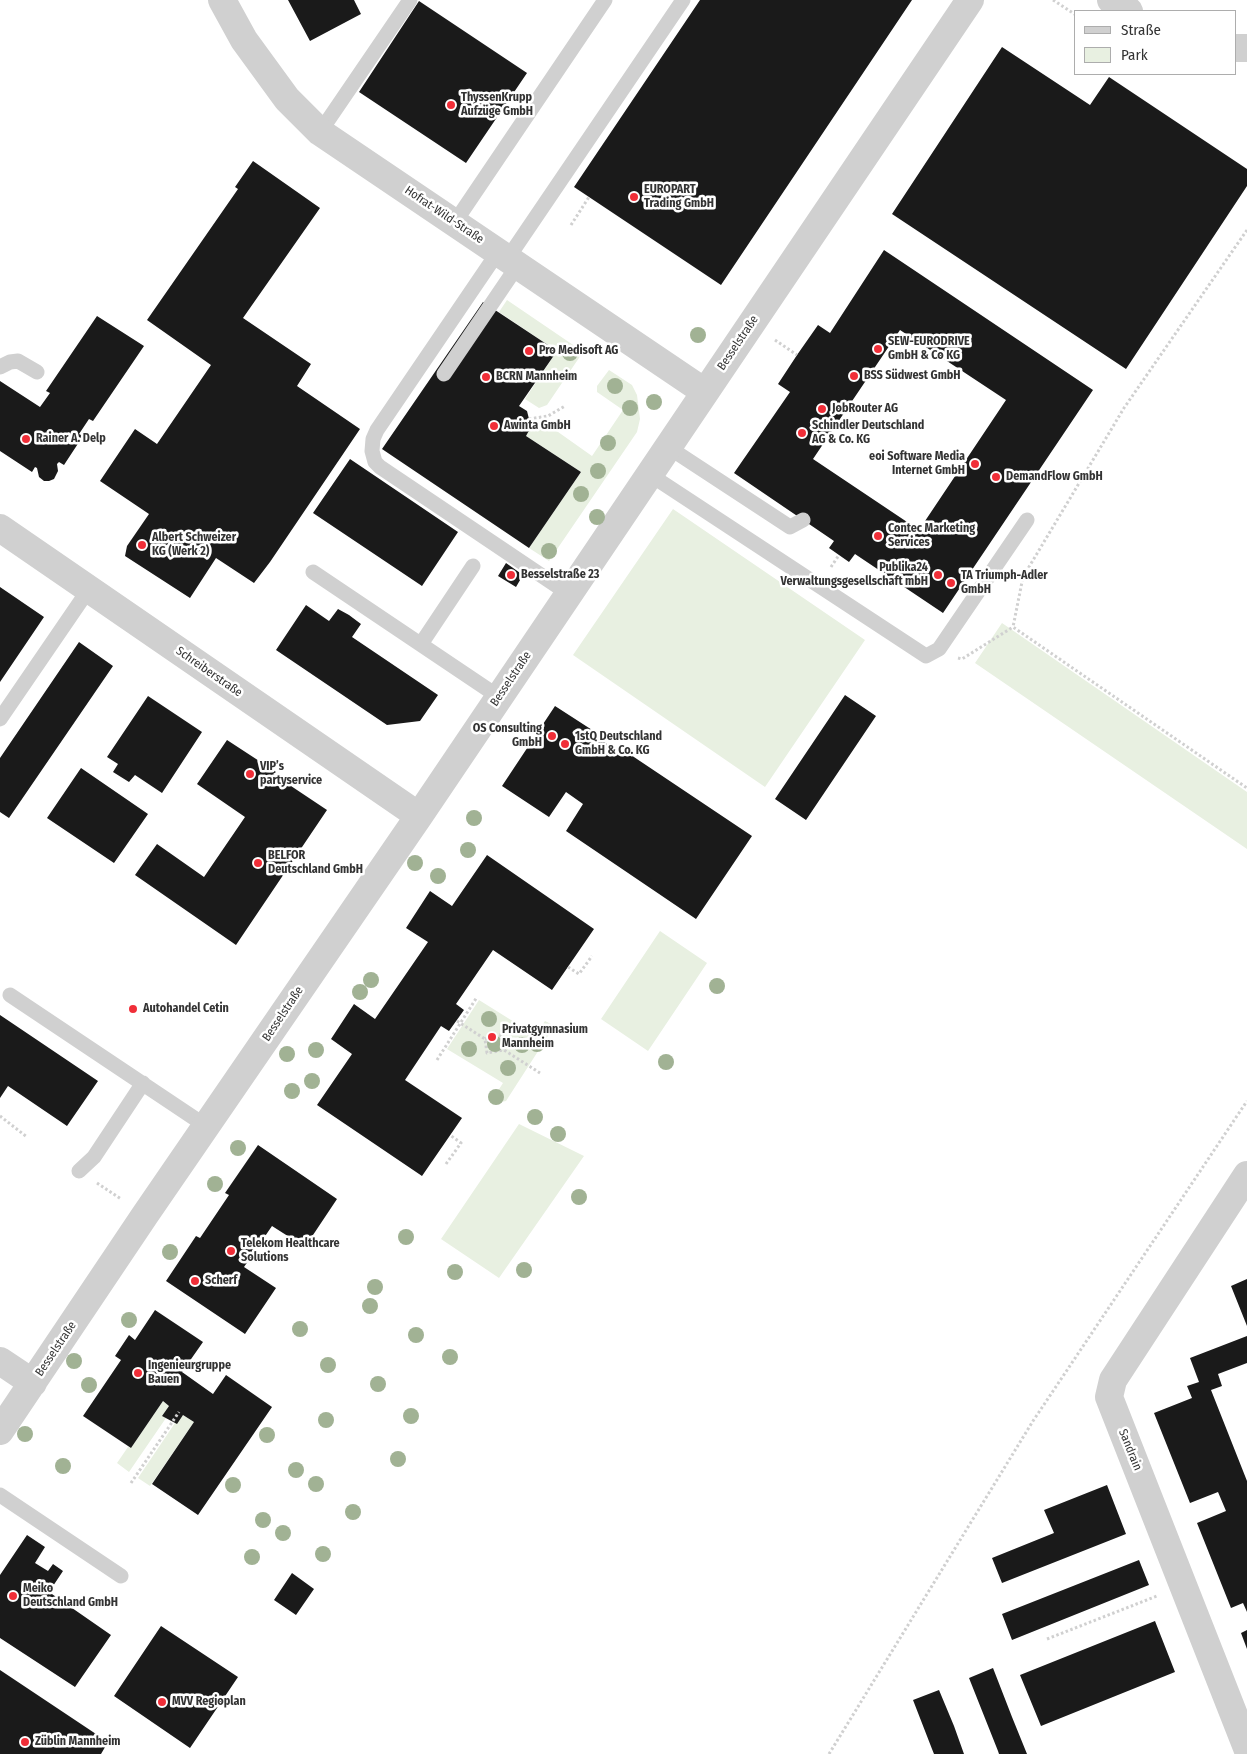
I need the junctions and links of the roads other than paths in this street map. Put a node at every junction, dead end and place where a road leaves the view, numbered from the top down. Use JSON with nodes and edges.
{"nodes":[{"id":1,"x":222,"y":0,"type":"edge"},
{"id":2,"x":410,"y":0,"type":"edge"},
{"id":3,"x":604,"y":0,"type":"edge"},
{"id":4,"x":683,"y":0,"type":"edge"},
{"id":5,"x":970,"y":0,"type":"edge"},
{"id":6,"x":1111,"y":0,"type":"edge"},
{"id":7,"x":1127,"y":10,"type":"edge"},
{"id":8,"x":320,"y":132,"type":"junction"},
{"id":9,"x":454,"y":222,"type":"junction"},
{"id":10,"x":508,"y":258,"type":"junction"},
{"id":11,"x":0,"y":367,"type":"edge"},
{"id":12,"x":38,"y":372,"type":"dead end"},
{"id":13,"x":444,"y":374,"type":"dead end"},
{"id":14,"x":705,"y":392,"type":"junction"},
{"id":15,"x":668,"y":447,"type":"junction"},
{"id":16,"x":650,"y":474,"type":"junction"},
{"id":17,"x":803,"y":520,"type":"dead end"},
{"id":18,"x":1027,"y":520,"type":"dead end"},
{"id":19,"x":0,"y":528,"type":"edge"},
{"id":20,"x":473,"y":566,"type":"dead end"},
{"id":21,"x":313,"y":572,"type":"dead end"},
{"id":22,"x":89,"y":589,"type":"junction"},
{"id":23,"x":569,"y":594,"type":"junction"},
{"id":24,"x":421,"y":644,"type":"junction"},
{"id":25,"x":499,"y":697,"type":"junction"},
{"id":26,"x":0,"y":719,"type":"edge"},
{"id":27,"x":418,"y":816,"type":"junction"},
{"id":28,"x":10,"y":995,"type":"dead end"},
{"id":29,"x":143,"y":1084,"type":"junction"},
{"id":30,"x":206,"y":1126,"type":"junction"},
{"id":31,"x":78,"y":1171,"type":"dead end"},
{"id":32,"x":1247,"y":1175,"type":"edge"},
{"id":33,"x":0,"y":1361,"type":"edge"},
{"id":34,"x":32,"y":1383,"type":"junction"},
{"id":35,"x":0,"y":1431,"type":"edge"},
{"id":36,"x":0,"y":1495,"type":"edge"},
{"id":37,"x":121,"y":1576,"type":"dead end"},
{"id":38,"x":1247,"y":1748,"type":"edge"}],
"edges":[{"from":1,"to":8,"type":"street","name":"Hofrat-Wild-Straße"},
{"from":2,"to":8,"type":"lane"},
{"from":3,"to":9,"type":"lane"},
{"from":4,"to":10,"type":"lane"},
{"from":5,"to":14,"type":"street","name":"Besselstraße"},
{"from":6,"to":7,"type":"street"},
{"from":8,"to":9,"type":"street","name":"Hofrat-Wild-Straße"},
{"from":9,"to":10,"type":"street","name":"Hofrat-Wild-Straße"},
{"from":10,"to":13,"type":"lane"},
{"from":10,"to":14,"type":"street","name":"Hofrat-Wild-Straße"},
{"from":10,"to":23,"type":"lane"},
{"from":11,"to":12,"type":"lane"},
{"from":14,"to":15,"type":"street","name":"Besselstraße"},
{"from":15,"to":16,"type":"street","name":"Besselstraße"},
{"from":15,"to":17,"type":"lane"},
{"from":16,"to":18,"type":"lane"},
{"from":16,"to":23,"type":"street","name":"Besselstraße"},
{"from":19,"to":22,"type":"street","name":"Schreiberstraße"},
{"from":20,"to":24,"type":"lane"},
{"from":21,"to":24,"type":"lane"},
{"from":22,"to":26,"type":"lane"},
{"from":22,"to":27,"type":"street","name":"Schreiberstraße"},
{"from":23,"to":25,"type":"street","name":"Besselstraße"},
{"from":24,"to":25,"type":"lane"},
{"from":25,"to":27,"type":"street","name":"Besselstraße"},
{"from":27,"to":30,"type":"street","name":"Besselstraße"},
{"from":28,"to":29,"type":"lane"},
{"from":29,"to":30,"type":"lane"},
{"from":29,"to":31,"type":"lane"},
{"from":30,"to":34,"type":"street","name":"Besselstraße"},
{"from":32,"to":38,"type":"street","name":"Sandrain"},
{"from":33,"to":34,"type":"street"},
{"from":34,"to":35,"type":"street","name":"Besselstraße"},
{"from":36,"to":37,"type":"lane"}]}
